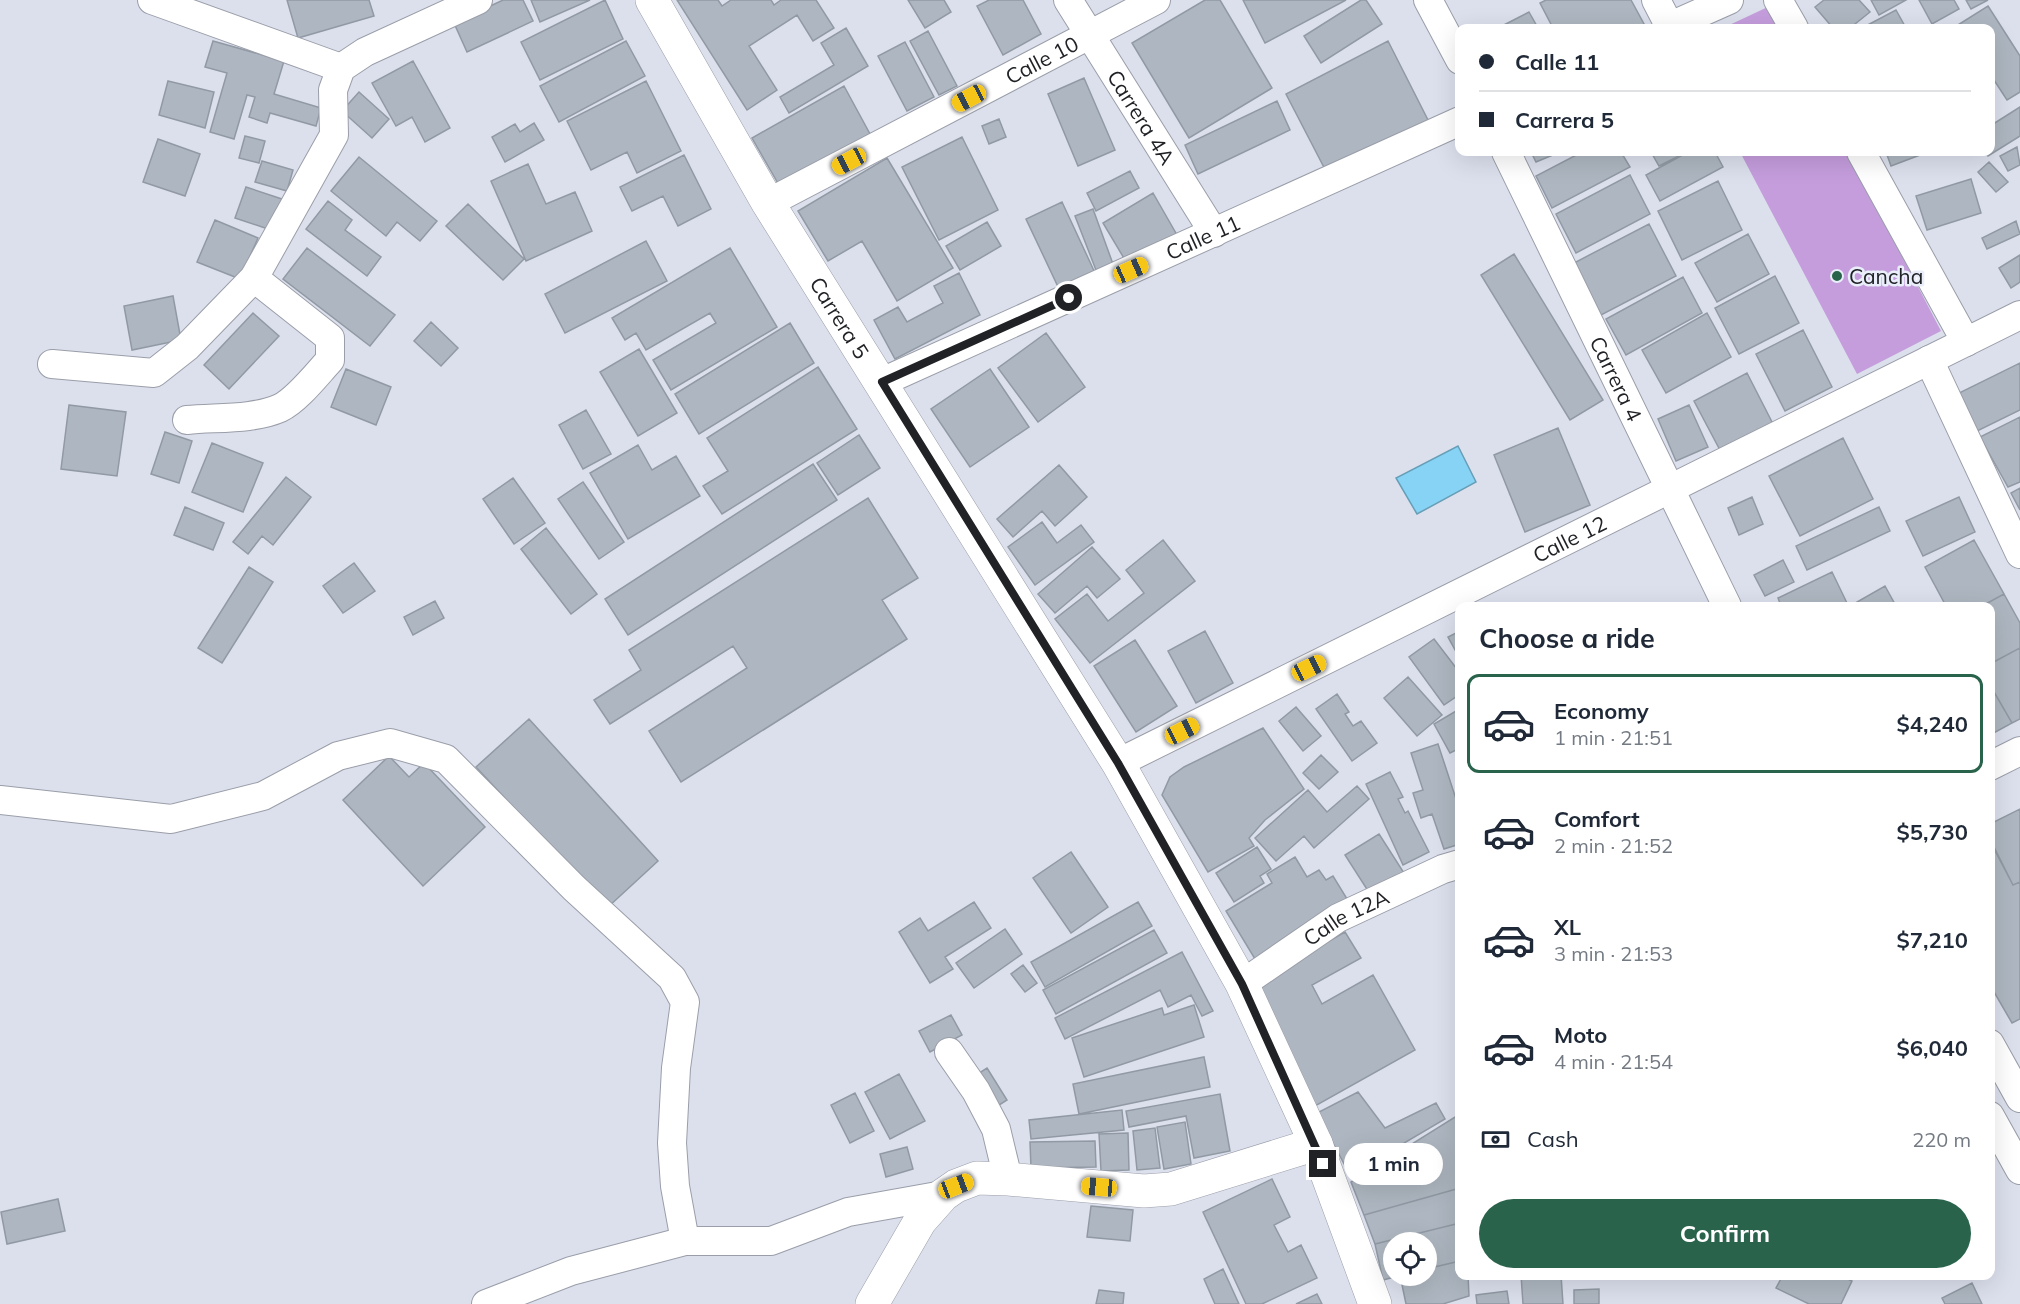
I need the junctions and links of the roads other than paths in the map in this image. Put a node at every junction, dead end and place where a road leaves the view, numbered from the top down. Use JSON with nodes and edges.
{"nodes":[{"id":1,"x":152,"y":0,"type":"edge"},
{"id":2,"x":478,"y":0,"type":"edge"},
{"id":3,"x":652,"y":0,"type":"edge"},
{"id":4,"x":1068,"y":0,"type":"edge"},
{"id":5,"x":1156,"y":0,"type":"edge"},
{"id":6,"x":1428,"y":0,"type":"edge"},
{"id":7,"x":1656,"y":0,"type":"edge"},
{"id":8,"x":1729,"y":0,"type":"edge"},
{"id":9,"x":1778,"y":0,"type":"edge"},
{"id":10,"x":1666,"y":24,"type":"edge"},
{"id":11,"x":1677,"y":24,"type":"edge"},
{"id":12,"x":1792,"y":24,"type":"edge"},
{"id":13,"x":1090,"y":35,"type":"junction"},
{"id":14,"x":1455,"y":51,"type":"edge"},
{"id":15,"x":341,"y":68,"type":"junction"},
{"id":16,"x":1455,"y":124,"type":"edge"},
{"id":17,"x":1508,"y":156,"type":"edge"},
{"id":18,"x":1863,"y":156,"type":"edge"},
{"id":19,"x":768,"y":202,"type":"junction"},
{"id":20,"x":1214,"y":233,"type":"junction"},
{"id":21,"x":254,"y":278,"type":"junction"},
{"id":22,"x":2020,"y":315,"type":"edge"},
{"id":23,"x":1966,"y":342,"type":"junction"},
{"id":24,"x":1929,"y":360,"type":"junction"},
{"id":25,"x":52,"y":364,"type":"dead end"},
{"id":26,"x":882,"y":382,"type":"junction"},
{"id":27,"x":187,"y":420,"type":"dead end"},
{"id":28,"x":1669,"y":489,"type":"junction"},
{"id":29,"x":2020,"y":554,"type":"edge"},
{"id":30,"x":1725,"y":602,"type":"edge"},
{"id":31,"x":2020,"y":751,"type":"edge"},
{"id":32,"x":1118,"y":763,"type":"junction"},
{"id":33,"x":1995,"y":764,"type":"edge"},
{"id":34,"x":0,"y":800,"type":"edge"},
{"id":35,"x":1455,"y":865,"type":"edge"},
{"id":36,"x":1242,"y":984,"type":"junction"},
{"id":37,"x":949,"y":1052,"type":"dead end"},
{"id":38,"x":1995,"y":1053,"type":"edge"},
{"id":39,"x":2020,"y":1098,"type":"edge"},
{"id":40,"x":1995,"y":1125,"type":"edge"},
{"id":41,"x":1316,"y":1144,"type":"junction"},
{"id":42,"x":2020,"y":1170,"type":"edge"},
{"id":43,"x":1008,"y":1179,"type":"junction"},
{"id":44,"x":943,"y":1195,"type":"junction"},
{"id":45,"x":685,"y":1240,"type":"junction"},
{"id":46,"x":486,"y":1304,"type":"edge"},
{"id":47,"x":872,"y":1304,"type":"edge"},
{"id":48,"x":1376,"y":1304,"type":"edge"}],
"edges":[{"from":1,"to":15,"type":"street"},
{"from":2,"to":15,"type":"street"},
{"from":3,"to":19,"type":"main road","name":"Carrera 5"},
{"from":4,"to":13,"type":"street","name":"Carrera 4A"},
{"from":5,"to":13,"type":"street","name":"Calle 10"},
{"from":6,"to":14,"type":"street"},
{"from":7,"to":10,"type":"street"},
{"from":8,"to":11,"type":"street"},
{"from":9,"to":12,"type":"street"},
{"from":13,"to":19,"type":"street","name":"Calle 10"},
{"from":13,"to":20,"type":"street","name":"Carrera 4A"},
{"from":15,"to":21,"type":"street"},
{"from":16,"to":20,"type":"street","name":"Calle 11"},
{"from":17,"to":28,"type":"street","name":"Carrera 4"},
{"from":18,"to":23,"type":"street"},
{"from":19,"to":26,"type":"main road","name":"Carrera 5"},
{"from":20,"to":26,"type":"street","name":"Calle 11"},
{"from":21,"to":25,"type":"street"},
{"from":21,"to":27,"type":"street"},
{"from":22,"to":23,"type":"street","name":"Calle 12"},
{"from":23,"to":24,"type":"street","name":"Calle 12"},
{"from":24,"to":28,"type":"street","name":"Calle 12"},
{"from":24,"to":29,"type":"street"},
{"from":26,"to":32,"type":"main road","name":"Carrera 5"},
{"from":28,"to":30,"type":"street","name":"Carrera 4"},
{"from":28,"to":32,"type":"street","name":"Calle 12"},
{"from":31,"to":33,"type":"street"},
{"from":32,"to":36,"type":"main road","name":"Carrera 5"},
{"from":34,"to":45,"type":"street"},
{"from":35,"to":36,"type":"street","name":"Calle 12A"},
{"from":36,"to":41,"type":"main road","name":"Carrera 5"},
{"from":37,"to":43,"type":"street"},
{"from":38,"to":39,"type":"street"},
{"from":40,"to":42,"type":"street"},
{"from":41,"to":43,"type":"main road"},
{"from":41,"to":48,"type":"main road","name":"Carrera 5"},
{"from":43,"to":44,"type":"main road"},
{"from":44,"to":45,"type":"street"},
{"from":44,"to":47,"type":"main road"},
{"from":45,"to":46,"type":"street"}]}
